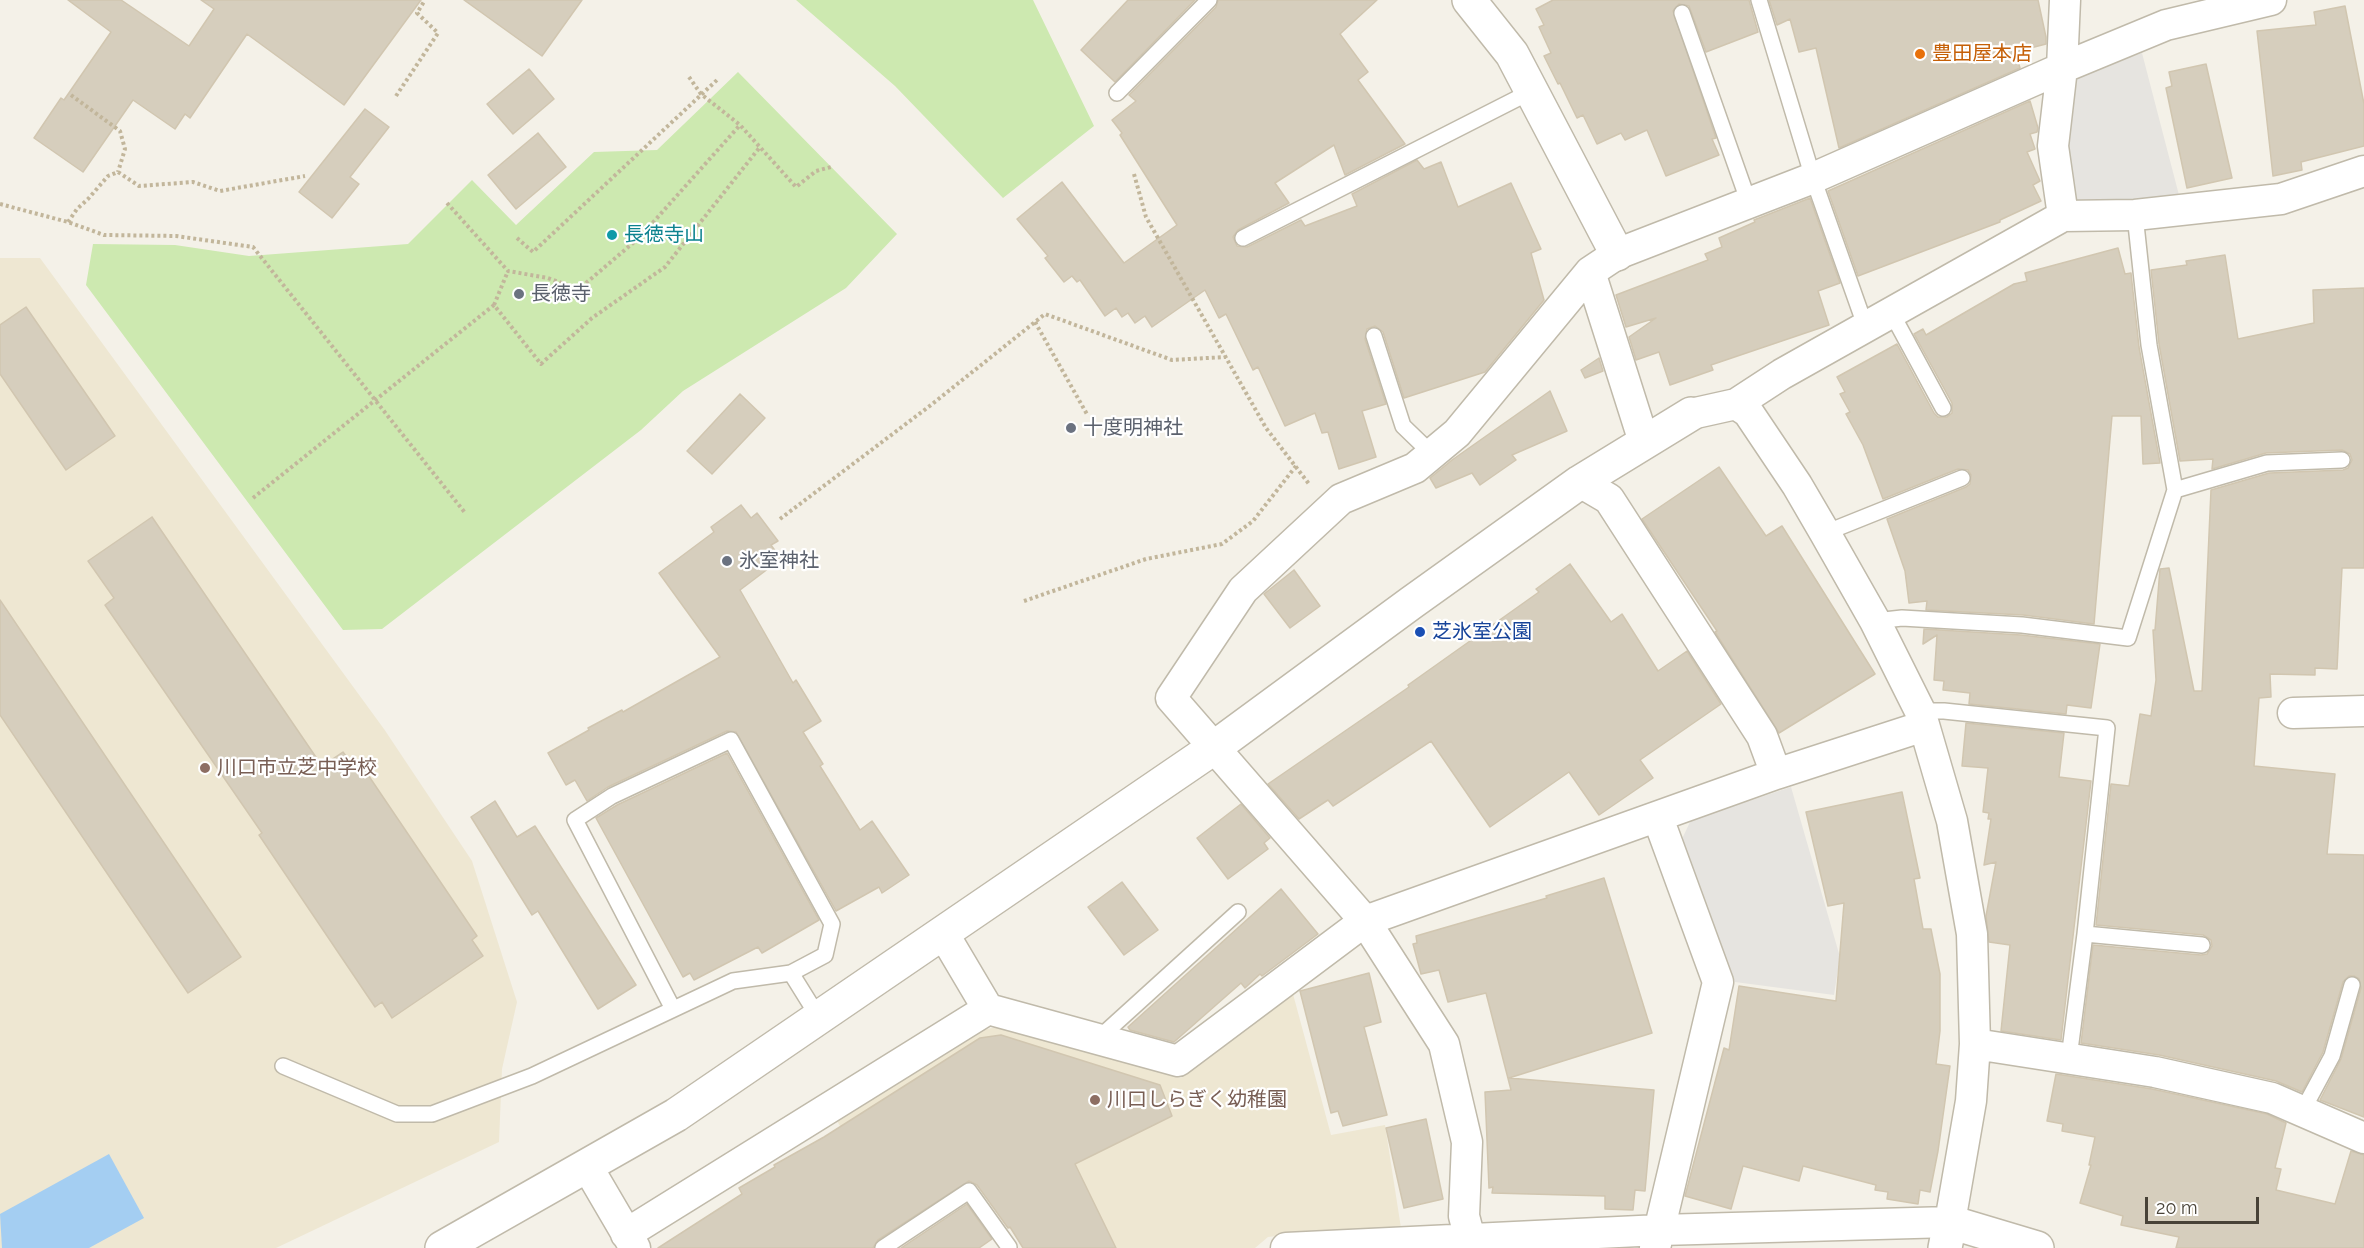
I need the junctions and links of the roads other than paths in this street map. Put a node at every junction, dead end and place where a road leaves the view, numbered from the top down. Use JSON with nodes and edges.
{"nodes":[{"id":1,"x":1209,"y":0,"type":"edge"},
{"id":2,"x":1469,"y":0,"type":"edge"},
{"id":3,"x":1759,"y":0,"type":"edge"},
{"id":4,"x":2066,"y":0,"type":"edge"},
{"id":5,"x":2271,"y":0,"type":"edge"},
{"id":6,"x":1682,"y":13,"type":"dead end"},
{"id":7,"x":2062,"y":68,"type":"junction"},
{"id":8,"x":1532,"y":91,"type":"junction"},
{"id":9,"x":1117,"y":93,"type":"dead end"},
{"id":10,"x":2364,"y":171,"type":"edge"},
{"id":11,"x":1813,"y":178,"type":"junction"},
{"id":12,"x":1749,"y":204,"type":"junction"},
{"id":13,"x":2135,"y":215,"type":"junction"},
{"id":14,"x":2063,"y":216,"type":"junction"},
{"id":15,"x":1243,"y":238,"type":"dead end"},
{"id":16,"x":1617,"y":254,"type":"junction"},
{"id":17,"x":1590,"y":272,"type":"junction"},
{"id":18,"x":1891,"y":312,"type":"junction"},
{"id":19,"x":1866,"y":328,"type":"junction"},
{"id":20,"x":1374,"y":336,"type":"dead end"},
{"id":21,"x":1736,"y":404,"type":"junction"},
{"id":22,"x":1942,"y":408,"type":"dead end"},
{"id":23,"x":1691,"y":414,"type":"joint"},
{"id":24,"x":1644,"y":442,"type":"junction"},
{"id":25,"x":1432,"y":454,"type":"junction"},
{"id":26,"x":2342,"y":460,"type":"dead end"},
{"id":27,"x":1962,"y":478,"type":"dead end"},
{"id":28,"x":1580,"y":482,"type":"junction"},
{"id":29,"x":2175,"y":490,"type":"junction"},
{"id":30,"x":1825,"y":532,"type":"junction"},
{"id":31,"x":1875,"y":621,"type":"junction"},
{"id":32,"x":2364,"y":711,"type":"edge"},
{"id":33,"x":2293,"y":713,"type":"dead end"},
{"id":34,"x":1922,"y":719,"type":"junction"},
{"id":35,"x":1215,"y":747,"type":"junction"},
{"id":36,"x":1776,"y":774,"type":"junction"},
{"id":37,"x":1658,"y":818,"type":"junction"},
{"id":38,"x":1238,"y":912,"type":"dead end"},
{"id":39,"x":1365,"y":921,"type":"junction"},
{"id":40,"x":943,"y":933,"type":"junction"},
{"id":41,"x":2085,"y":934,"type":"junction"},
{"id":42,"x":2202,"y":945,"type":"dead end"},
{"id":43,"x":791,"y":973,"type":"junction"},
{"id":44,"x":2352,"y":986,"type":"dead end"},
{"id":45,"x":673,"y":1009,"type":"junction"},
{"id":46,"x":988,"y":1009,"type":"junction"},
{"id":47,"x":819,"y":1018,"type":"junction"},
{"id":48,"x":1098,"y":1039,"type":"junction"},
{"id":49,"x":1975,"y":1044,"type":"junction"},
{"id":50,"x":2069,"y":1058,"type":"junction"},
{"id":51,"x":283,"y":1066,"type":"dead end"},
{"id":52,"x":2303,"y":1110,"type":"junction"},
{"id":53,"x":2364,"y":1138,"type":"edge"},
{"id":54,"x":587,"y":1166,"type":"junction"},
{"id":55,"x":1948,"y":1235,"type":"edge"},
{"id":56,"x":1658,"y":1239,"type":"edge"},
{"id":57,"x":631,"y":1241,"type":"edge"},
{"id":58,"x":1470,"y":1244,"type":"edge"},
{"id":59,"x":1009,"y":1247,"type":"edge"},
{"id":60,"x":442,"y":1248,"type":"edge"},
{"id":61,"x":883,"y":1248,"type":"edge"},
{"id":62,"x":1286,"y":1248,"type":"edge"},
{"id":63,"x":2037,"y":1248,"type":"edge"}],
"edges":[{"from":1,"to":9,"type":"lane"},
{"from":2,"to":8,"type":"street"},
{"from":3,"to":11,"type":"lane"},
{"from":4,"to":7,"type":"street"},
{"from":5,"to":7,"type":"street"},
{"from":6,"to":12,"type":"lane"},
{"from":7,"to":11,"type":"street"},
{"from":7,"to":14,"type":"street"},
{"from":8,"to":15,"type":"lane"},
{"from":8,"to":16,"type":"street"},
{"from":10,"to":13,"type":"street"},
{"from":11,"to":12,"type":"street"},
{"from":11,"to":19,"type":"lane"},
{"from":12,"to":16,"type":"street"},
{"from":13,"to":14,"type":"street"},
{"from":13,"to":29,"type":"lane"},
{"from":14,"to":18,"type":"street"},
{"from":16,"to":17,"type":"street"},
{"from":17,"to":24,"type":"street"},
{"from":17,"to":25,"type":"street"},
{"from":18,"to":19,"type":"street"},
{"from":18,"to":22,"type":"lane"},
{"from":19,"to":21,"type":"street"},
{"from":20,"to":25,"type":"lane"},
{"from":21,"to":23,"type":"street"},
{"from":21,"to":30,"type":"street"},
{"from":23,"to":24,"type":"street"},
{"from":24,"to":28,"type":"street"},
{"from":25,"to":35,"type":"street"},
{"from":26,"to":29,"type":"lane"},
{"from":27,"to":30,"type":"lane"},
{"from":28,"to":35,"type":"street"},
{"from":28,"to":36,"type":"street"},
{"from":29,"to":31,"type":"lane"},
{"from":30,"to":31,"type":"street"},
{"from":31,"to":34,"type":"street"},
{"from":32,"to":33,"type":"street"},
{"from":34,"to":36,"type":"street"},
{"from":34,"to":41,"type":"lane"},
{"from":34,"to":49,"type":"street"},
{"from":35,"to":39,"type":"street"},
{"from":35,"to":40,"type":"street"},
{"from":36,"to":37,"type":"street"},
{"from":37,"to":39,"type":"street"},
{"from":37,"to":56,"type":"street"},
{"from":38,"to":48,"type":"lane"},
{"from":39,"to":48,"type":"street"},
{"from":39,"to":58,"type":"street"},
{"from":40,"to":46,"type":"street"},
{"from":40,"to":47,"type":"street"},
{"from":41,"to":42,"type":"lane"},
{"from":41,"to":50,"type":"lane"},
{"from":43,"to":45,"type":"lane"},
{"from":43,"to":45,"type":"lane"},
{"from":43,"to":47,"type":"lane"},
{"from":44,"to":52,"type":"lane"},
{"from":45,"to":51,"type":"lane"},
{"from":46,"to":48,"type":"street"},
{"from":46,"to":57,"type":"street"},
{"from":47,"to":54,"type":"street"},
{"from":49,"to":50,"type":"street"},
{"from":49,"to":55,"type":"street"},
{"from":50,"to":52,"type":"street"},
{"from":52,"to":53,"type":"street"},
{"from":54,"to":57,"type":"street"},
{"from":54,"to":60,"type":"street"},
{"from":55,"to":56,"type":"street"},
{"from":55,"to":63,"type":"street"},
{"from":56,"to":58,"type":"street"},
{"from":58,"to":62,"type":"street"},
{"from":59,"to":61,"type":"lane"}]}
